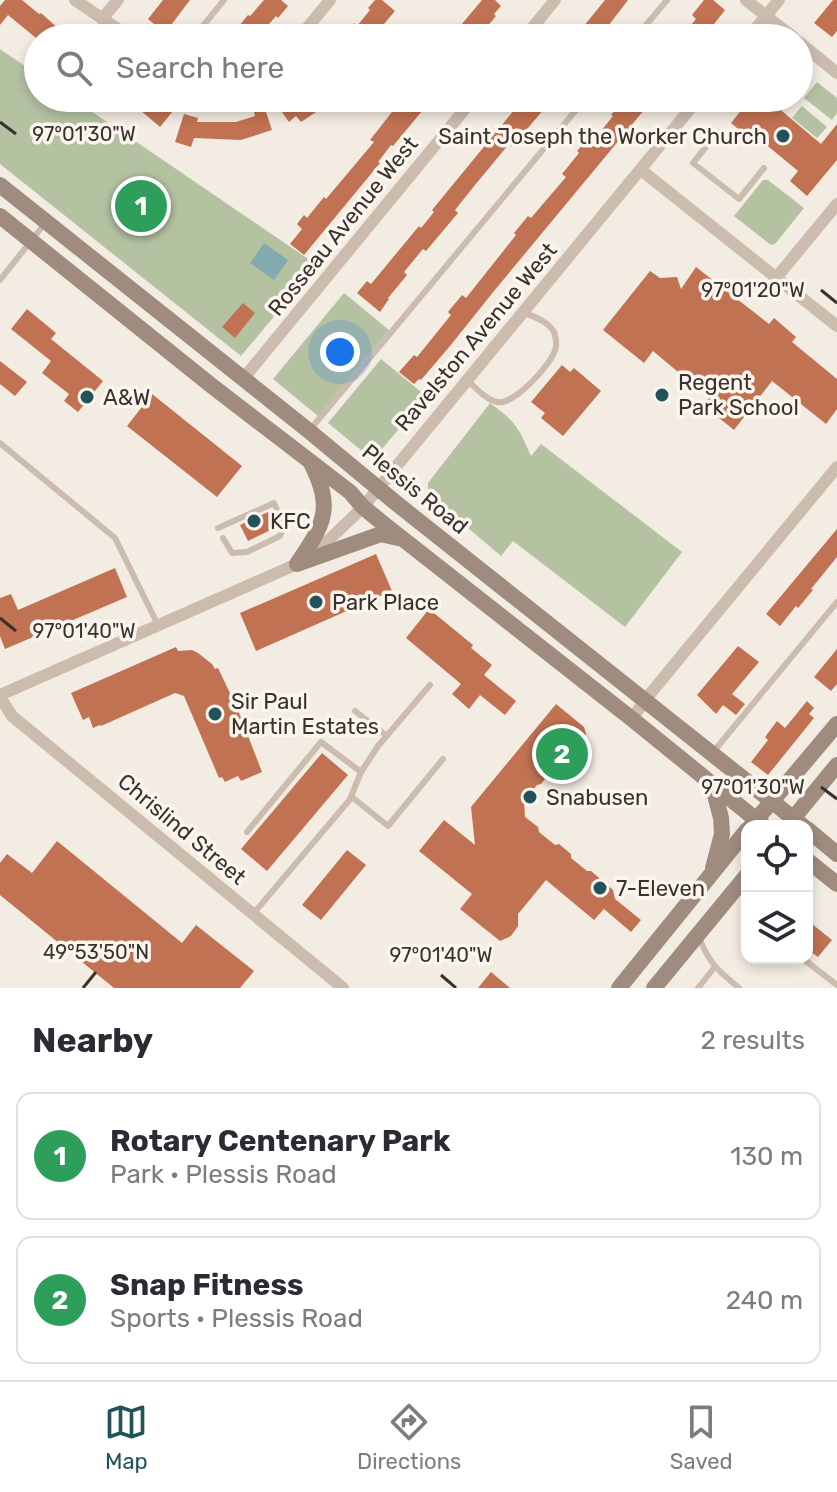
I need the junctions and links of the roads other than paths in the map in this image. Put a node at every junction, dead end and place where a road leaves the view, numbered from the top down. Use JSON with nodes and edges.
{"nodes":[{"id":1,"x":75,"y":0,"type":"edge"},
{"id":2,"x":118,"y":0,"type":"edge"},
{"id":3,"x":224,"y":0,"type":"edge"},
{"id":4,"x":330,"y":0,"type":"edge"},
{"id":5,"x":555,"y":0,"type":"edge"},
{"id":6,"x":667,"y":0,"type":"edge"},
{"id":7,"x":746,"y":0,"type":"edge"},
{"id":8,"x":779,"y":0,"type":"edge"},
{"id":9,"x":766,"y":16,"type":"junction"},
{"id":10,"x":102,"y":19,"type":"junction"},
{"id":11,"x":110,"y":24,"type":"edge"},
{"id":12,"x":204,"y":24,"type":"edge"},
{"id":13,"x":310,"y":24,"type":"edge"},
{"id":14,"x":535,"y":24,"type":"edge"},
{"id":15,"x":647,"y":24,"type":"edge"},
{"id":16,"x":759,"y":24,"type":"edge"},
{"id":17,"x":776,"y":24,"type":"edge"},
{"id":18,"x":813,"y":53,"type":"edge"},
{"id":19,"x":837,"y":72,"type":"edge"},
{"id":20,"x":462,"y":112,"type":"edge"},
{"id":21,"x":574,"y":112,"type":"edge"},
{"id":22,"x":688,"y":112,"type":"edge"},
{"id":23,"x":718,"y":132,"type":"dead end"},
{"id":24,"x":764,"y":168,"type":"dead end"},
{"id":25,"x":641,"y":170,"type":"junction"},
{"id":26,"x":0,"y":185,"type":"edge"},
{"id":27,"x":837,"y":204,"type":"edge"},
{"id":28,"x":0,"y":216,"type":"edge"},
{"id":29,"x":46,"y":222,"type":"junction"},
{"id":30,"x":32,"y":242,"type":"junction"},
{"id":31,"x":776,"y":278,"type":"junction"},
{"id":32,"x":0,"y":280,"type":"edge"},
{"id":33,"x":523,"y":312,"type":"junction"},
{"id":34,"x":837,"y":326,"type":"edge"},
{"id":35,"x":243,"y":379,"type":"junction"},
{"id":36,"x":467,"y":380,"type":"junction"},
{"id":37,"x":309,"y":431,"type":"junction"},
{"id":38,"x":0,"y":443,"type":"edge"},
{"id":39,"x":310,"y":461,"type":"junction"},
{"id":40,"x":837,"y":467,"type":"edge"},
{"id":41,"x":377,"y":488,"type":"junction"},
{"id":42,"x":363,"y":507,"type":"junction"},
{"id":43,"x":218,"y":528,"type":"dead end"},
{"id":44,"x":223,"y":538,"type":"dead end"},
{"id":45,"x":406,"y":541,"type":"junction"},
{"id":46,"x":297,"y":564,"type":"junction"},
{"id":47,"x":837,"y":602,"type":"edge"},
{"id":48,"x":158,"y":625,"type":"junction"},
{"id":49,"x":430,"y":685,"type":"dead end"},
{"id":50,"x":0,"y":696,"type":"edge"},
{"id":51,"x":645,"y":700,"type":"junction"},
{"id":52,"x":355,"y":711,"type":"dead end"},
{"id":53,"x":632,"y":719,"type":"junction"},
{"id":54,"x":837,"y":724,"type":"edge"},
{"id":55,"x":387,"y":736,"type":"junction"},
{"id":56,"x":712,"y":754,"type":"junction"},
{"id":57,"x":443,"y":759,"type":"dead end"},
{"id":58,"x":837,"y":765,"type":"edge"},
{"id":59,"x":361,"y":772,"type":"junction"},
{"id":60,"x":712,"y":784,"type":"junction"},
{"id":61,"x":350,"y":799,"type":"junction"},
{"id":62,"x":773,"y":800,"type":"junction"},
{"id":63,"x":748,"y":820,"type":"edge"},
{"id":64,"x":758,"y":820,"type":"edge"},
{"id":65,"x":793,"y":820,"type":"edge"},
{"id":66,"x":801,"y":820,"type":"edge"},
{"id":67,"x":247,"y":832,"type":"dead end"},
{"id":68,"x":813,"y":836,"type":"edge"},
{"id":69,"x":741,"y":841,"type":"edge"},
{"id":70,"x":837,"y":854,"type":"edge"},
{"id":71,"x":813,"y":865,"type":"edge"},
{"id":72,"x":813,"y":873,"type":"edge"},
{"id":73,"x":709,"y":879,"type":"junction"},
{"id":74,"x":833,"y":881,"type":"edge"},
{"id":75,"x":740,"y":887,"type":"edge"},
{"id":76,"x":253,"y":914,"type":"junction"},
{"id":77,"x":698,"y":935,"type":"junction"},
{"id":78,"x":810,"y":964,"type":"edge"},
{"id":79,"x":714,"y":968,"type":"junction"},
{"id":80,"x":837,"y":985,"type":"edge"},
{"id":81,"x":343,"y":988,"type":"edge"},
{"id":82,"x":619,"y":988,"type":"edge"},
{"id":83,"x":654,"y":988,"type":"edge"},
{"id":84,"x":698,"y":988,"type":"edge"},
{"id":85,"x":739,"y":988,"type":"edge"}],
"edges":[{"from":1,"to":10,"type":"street"},
{"from":2,"to":10,"type":"street"},
{"from":3,"to":12,"type":"lane"},
{"from":4,"to":13,"type":"street"},
{"from":5,"to":14,"type":"street"},
{"from":6,"to":15,"type":"lane"},
{"from":7,"to":9,"type":"street"},
{"from":8,"to":9,"type":"street"},
{"from":9,"to":16,"type":"street"},
{"from":9,"to":17,"type":"street"},
{"from":10,"to":11,"type":"street"},
{"from":18,"to":19,"type":"street"},
{"from":20,"to":35,"type":"street","name":"Rosseau Avenue West"},
{"from":21,"to":37,"type":"lane"},
{"from":22,"to":25,"type":"street","name":"Ravelston Avenue West"},
{"from":23,"to":24,"type":"lane"},
{"from":25,"to":31,"type":"street"},
{"from":25,"to":33,"type":"street","name":"Ravelston Avenue West"},
{"from":26,"to":29,"type":"main road","name":"Plessis Road"},
{"from":27,"to":31,"type":"street"},
{"from":28,"to":30,"type":"main road","name":"Plessis Road"},
{"from":29,"to":30,"type":"lane"},
{"from":29,"to":35,"type":"main road","name":"Plessis Road"},
{"from":30,"to":32,"type":"lane"},
{"from":30,"to":39,"type":"main road","name":"Plessis Road"},
{"from":31,"to":34,"type":"street"},
{"from":33,"to":36,"type":"street","name":"Ravelston Avenue West"},
{"from":33,"to":36,"type":"lane"},
{"from":35,"to":37,"type":"main road","name":"Plessis Road"},
{"from":36,"to":41,"type":"street","name":"Ravelston Avenue West"},
{"from":37,"to":41,"type":"main road","name":"Plessis Road"},
{"from":38,"to":48,"type":"lane"},
{"from":39,"to":42,"type":"main road","name":"Plessis Road"},
{"from":39,"to":46,"type":"main road"},
{"from":40,"to":51,"type":"street"},
{"from":41,"to":42,"type":"street","name":"Ravelston Avenue West"},
{"from":41,"to":51,"type":"main road","name":"Plessis Road"},
{"from":42,"to":45,"type":"main road","name":"Plessis Road"},
{"from":42,"to":46,"type":"street","name":"Ravelston Avenue West"},
{"from":43,"to":44,"type":"lane"},
{"from":45,"to":46,"type":"main road"},
{"from":45,"to":53,"type":"main road","name":"Plessis Road"},
{"from":46,"to":48,"type":"street","name":"Ravelston Avenue West"},
{"from":47,"to":56,"type":"lane"},
{"from":48,"to":50,"type":"street","name":"Ravelston Avenue West"},
{"from":49,"to":55,"type":"lane"},
{"from":50,"to":76,"type":"street","name":"Chrislind Street"},
{"from":51,"to":53,"type":"street"},
{"from":51,"to":56,"type":"main road","name":"Plessis Road"},
{"from":52,"to":55,"type":"lane"},
{"from":53,"to":60,"type":"main road","name":"Plessis Road"},
{"from":54,"to":62,"type":"main road"},
{"from":55,"to":59,"type":"lane"},
{"from":56,"to":62,"type":"main road","name":"Plessis Road"},
{"from":57,"to":61,"type":"lane"},
{"from":58,"to":66,"type":"main road"},
{"from":59,"to":61,"type":"lane"},
{"from":59,"to":67,"type":"lane"},
{"from":60,"to":63,"type":"main road","name":"Plessis Road"},
{"from":60,"to":73,"type":"main road"},
{"from":61,"to":76,"type":"lane"},
{"from":62,"to":64,"type":"main road"},
{"from":62,"to":65,"type":"main road","name":"Plessis Road"},
{"from":68,"to":70,"type":"main road","name":"Plessis Road"},
{"from":69,"to":73,"type":"main road"},
{"from":71,"to":74,"type":"main road"},
{"from":72,"to":74,"type":"main road"},
{"from":73,"to":82,"type":"main road"},
{"from":75,"to":77,"type":"main road"},
{"from":76,"to":81,"type":"street","name":"Chrislind Street"},
{"from":77,"to":79,"type":"lane"},
{"from":77,"to":83,"type":"main road"},
{"from":78,"to":80,"type":"lane"},
{"from":79,"to":84,"type":"lane"},
{"from":79,"to":85,"type":"lane"}]}
